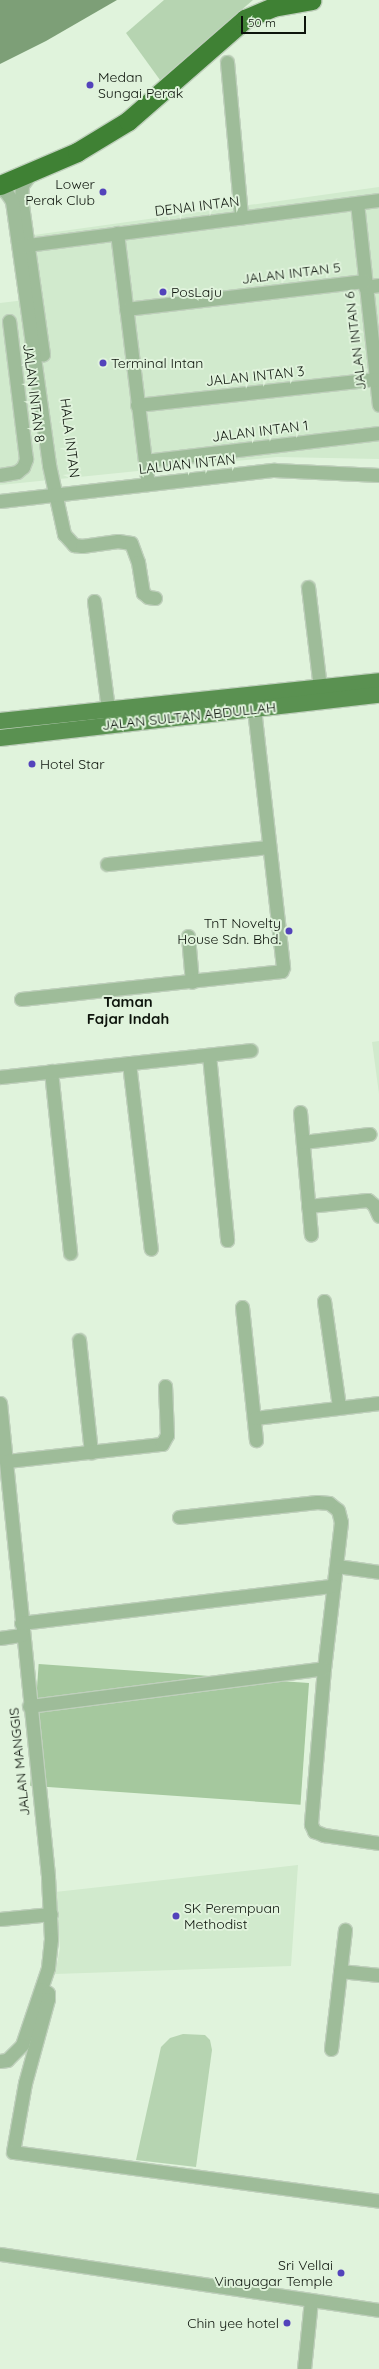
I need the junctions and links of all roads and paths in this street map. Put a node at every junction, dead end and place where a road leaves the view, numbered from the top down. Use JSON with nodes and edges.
{"nodes":[{"id":1,"x":311,"y":0,"type":"edge"},
{"id":2,"x":227,"y":62,"type":"dead end"},
{"id":3,"x":94,"y":141,"type":"junction"},
{"id":4,"x":34,"y":170,"type":"junction"},
{"id":5,"x":0,"y":175,"type":"edge"},
{"id":6,"x":0,"y":187,"type":"edge"},
{"id":7,"x":379,"y":200,"type":"edge"},
{"id":8,"x":357,"y":203,"type":"junction"},
{"id":9,"x":241,"y":217,"type":"junction"},
{"id":10,"x":117,"y":233,"type":"junction"},
{"id":11,"x":23,"y":246,"type":"junction"},
{"id":12,"x":364,"y":284,"type":"junction"},
{"id":13,"x":379,"y":285,"type":"edge"},
{"id":14,"x":126,"y":309,"type":"junction"},
{"id":15,"x":33,"y":317,"type":"junction"},
{"id":16,"x":5,"y":321,"type":"edge"},
{"id":17,"x":374,"y":325,"type":"edge"},
{"id":18,"x":376,"y":379,"type":"junction"},
{"id":19,"x":137,"y":405,"type":"junction"},
{"id":20,"x":379,"y":405,"type":"edge"},
{"id":21,"x":379,"y":433,"type":"edge"},
{"id":22,"x":145,"y":461,"type":"junction"},
{"id":23,"x":379,"y":468,"type":"edge"},
{"id":24,"x":0,"y":475,"type":"edge"},
{"id":25,"x":379,"y":475,"type":"edge"},
{"id":26,"x":148,"y":480,"type":"junction"},
{"id":27,"x":57,"y":490,"type":"junction"},
{"id":28,"x":0,"y":492,"type":"edge"},
{"id":29,"x":0,"y":500,"type":"edge"},
{"id":30,"x":308,"y":587,"type":"dead end"},
{"id":31,"x":155,"y":598,"type":"dead end"},
{"id":32,"x":94,"y":600,"type":"dead end"},
{"id":33,"x":379,"y":680,"type":"edge"},
{"id":34,"x":320,"y":687,"type":"junction"},
{"id":35,"x":379,"y":695,"type":"edge"},
{"id":36,"x":253,"y":702,"type":"junction"},
{"id":37,"x":108,"y":709,"type":"junction"},
{"id":38,"x":0,"y":722,"type":"edge"},
{"id":39,"x":0,"y":738,"type":"edge"},
{"id":40,"x":270,"y":847,"type":"junction"},
{"id":41,"x":107,"y":864,"type":"dead end"},
{"id":42,"x":188,"y":936,"type":"dead end"},
{"id":43,"x":192,"y":982,"type":"junction"},
{"id":44,"x":21,"y":999,"type":"dead end"},
{"id":45,"x":251,"y":1050,"type":"dead end"},
{"id":46,"x":209,"y":1055,"type":"junction"},
{"id":47,"x":129,"y":1063,"type":"junction"},
{"id":48,"x":51,"y":1071,"type":"junction"},
{"id":49,"x":0,"y":1077,"type":"edge"},
{"id":50,"x":300,"y":1112,"type":"dead end"},
{"id":51,"x":370,"y":1134,"type":"dead end"},
{"id":52,"x":303,"y":1142,"type":"junction"},
{"id":53,"x":308,"y":1206,"type":"junction"},
{"id":54,"x":379,"y":1216,"type":"edge"},
{"id":55,"x":311,"y":1235,"type":"dead end"},
{"id":56,"x":227,"y":1240,"type":"dead end"},
{"id":57,"x":150,"y":1250,"type":"dead end"},
{"id":58,"x":70,"y":1253,"type":"dead end"},
{"id":59,"x":324,"y":1301,"type":"dead end"},
{"id":60,"x":242,"y":1307,"type":"dead end"},
{"id":61,"x":79,"y":1340,"type":"dead end"},
{"id":62,"x":165,"y":1386,"type":"dead end"},
{"id":63,"x":0,"y":1403,"type":"edge"},
{"id":64,"x":379,"y":1403,"type":"edge"},
{"id":65,"x":339,"y":1407,"type":"junction"},
{"id":66,"x":255,"y":1418,"type":"junction"},
{"id":67,"x":256,"y":1440,"type":"dead end"},
{"id":68,"x":91,"y":1452,"type":"junction"},
{"id":69,"x":7,"y":1461,"type":"junction"},
{"id":70,"x":179,"y":1517,"type":"dead end"},
{"id":71,"x":337,"y":1566,"type":"junction"},
{"id":72,"x":379,"y":1572,"type":"edge"},
{"id":73,"x":334,"y":1586,"type":"junction"},
{"id":74,"x":22,"y":1629,"type":"junction"},
{"id":75,"x":0,"y":1638,"type":"edge"},
{"id":76,"x":324,"y":1668,"type":"junction"},
{"id":77,"x":29,"y":1706,"type":"junction"},
{"id":78,"x":379,"y":1843,"type":"edge"},
{"id":79,"x":50,"y":1914,"type":"junction"},
{"id":80,"x":0,"y":1919,"type":"edge"},
{"id":81,"x":345,"y":1930,"type":"dead end"},
{"id":82,"x":340,"y":1971,"type":"junction"},
{"id":83,"x":379,"y":1975,"type":"edge"},
{"id":84,"x":42,"y":1988,"type":"junction"},
{"id":85,"x":331,"y":2050,"type":"dead end"},
{"id":86,"x":4,"y":2060,"type":"edge"},
{"id":87,"x":379,"y":2201,"type":"edge"},
{"id":88,"x":0,"y":2254,"type":"edge"},
{"id":89,"x":311,"y":2300,"type":"junction"},
{"id":90,"x":379,"y":2310,"type":"edge"},
{"id":91,"x":304,"y":2369,"type":"edge"}],
"edges":[{"from":1,"to":3,"type":"highway"},
{"from":2,"to":9,"type":"street"},
{"from":3,"to":4,"type":"highway"},
{"from":3,"to":5,"type":"highway"},
{"from":4,"to":6,"type":"highway"},
{"from":4,"to":11,"type":"street","name":"HALA INTAN"},
{"from":6,"to":11,"type":"street","name":"HALA INTAN"},
{"from":7,"to":8,"type":"street","name":"DENAI INTAN"},
{"from":8,"to":9,"type":"street","name":"DENAI INTAN"},
{"from":8,"to":12,"type":"street","name":"JALAN INTAN 6"},
{"from":9,"to":10,"type":"street","name":"DENAI INTAN"},
{"from":10,"to":11,"type":"street","name":"DENAI INTAN"},
{"from":10,"to":14,"type":"street"},
{"from":11,"to":15,"type":"street","name":"HALA INTAN"},
{"from":12,"to":13,"type":"street","name":"JALAN INTAN 5"},
{"from":12,"to":14,"type":"street","name":"JALAN INTAN 5"},
{"from":12,"to":17,"type":"street","name":"JALAN INTAN 6"},
{"from":14,"to":19,"type":"street"},
{"from":15,"to":16,"type":"street"},
{"from":15,"to":27,"type":"street","name":"HALA INTAN"},
{"from":16,"to":24,"type":"street","name":"JALAN INTAN 8"},
{"from":17,"to":18,"type":"street","name":"JALAN INTAN 6"},
{"from":18,"to":19,"type":"street","name":"JALAN INTAN 3"},
{"from":18,"to":20,"type":"street","name":"JALAN INTAN 6"},
{"from":19,"to":22,"type":"street"},
{"from":21,"to":22,"type":"street","name":"JALAN INTAN 1"},
{"from":22,"to":26,"type":"street"},
{"from":23,"to":26,"type":"street","name":"LALUAN INTAN"},
{"from":25,"to":26,"type":"street","name":"LALUAN INTAN"},
{"from":26,"to":27,"type":"street","name":"LALUAN INTAN"},
{"from":27,"to":28,"type":"street","name":"LALUAN INTAN"},
{"from":27,"to":29,"type":"street","name":"LALUAN INTAN"},
{"from":27,"to":31,"type":"street","name":"HALA INTAN"},
{"from":30,"to":34,"type":"street"},
{"from":32,"to":37,"type":"street"},
{"from":33,"to":34,"type":"main road","name":"JALAN SULTAN ABDULLAH"},
{"from":34,"to":36,"type":"main road","name":"JALAN SULTAN ABDULLAH"},
{"from":35,"to":36,"type":"main road","name":"JALAN SULTAN ABDULLAH"},
{"from":36,"to":37,"type":"main road","name":"JALAN SULTAN ABDULLAH"},
{"from":36,"to":39,"type":"main road","name":"JALAN SULTAN ABDULLAH"},
{"from":36,"to":40,"type":"street"},
{"from":37,"to":38,"type":"main road","name":"JALAN SULTAN ABDULLAH"},
{"from":40,"to":41,"type":"street"},
{"from":40,"to":43,"type":"street"},
{"from":42,"to":43,"type":"street"},
{"from":43,"to":44,"type":"street"},
{"from":45,"to":46,"type":"street"},
{"from":46,"to":47,"type":"street"},
{"from":46,"to":56,"type":"street"},
{"from":47,"to":48,"type":"street"},
{"from":47,"to":57,"type":"street"},
{"from":48,"to":49,"type":"street"},
{"from":48,"to":58,"type":"street"},
{"from":50,"to":52,"type":"street"},
{"from":51,"to":52,"type":"street"},
{"from":52,"to":53,"type":"street"},
{"from":53,"to":54,"type":"street"},
{"from":53,"to":55,"type":"street"},
{"from":59,"to":65,"type":"street"},
{"from":60,"to":66,"type":"street"},
{"from":61,"to":68,"type":"street"},
{"from":62,"to":68,"type":"street"},
{"from":63,"to":69,"type":"street","name":"JALAN MANGGIS"},
{"from":64,"to":65,"type":"street"},
{"from":65,"to":66,"type":"street"},
{"from":66,"to":67,"type":"street"},
{"from":68,"to":69,"type":"street"},
{"from":69,"to":74,"type":"street","name":"JALAN MANGGIS"},
{"from":70,"to":71,"type":"street"},
{"from":71,"to":72,"type":"street"},
{"from":71,"to":73,"type":"street"},
{"from":73,"to":74,"type":"street"},
{"from":73,"to":76,"type":"street"},
{"from":74,"to":75,"type":"street"},
{"from":74,"to":77,"type":"street","name":"JALAN MANGGIS"},
{"from":76,"to":77,"type":"street"},
{"from":76,"to":78,"type":"street"},
{"from":77,"to":79,"type":"street","name":"JALAN MANGGIS"},
{"from":79,"to":80,"type":"street"},
{"from":79,"to":84,"type":"street","name":"JALAN MANGGIS"},
{"from":81,"to":82,"type":"street"},
{"from":82,"to":83,"type":"street"},
{"from":82,"to":85,"type":"street"},
{"from":84,"to":86,"type":"street","name":"JALAN MANGGIS"},
{"from":84,"to":87,"type":"street"},
{"from":88,"to":89,"type":"street"},
{"from":89,"to":90,"type":"street"},
{"from":89,"to":91,"type":"street"}]}
